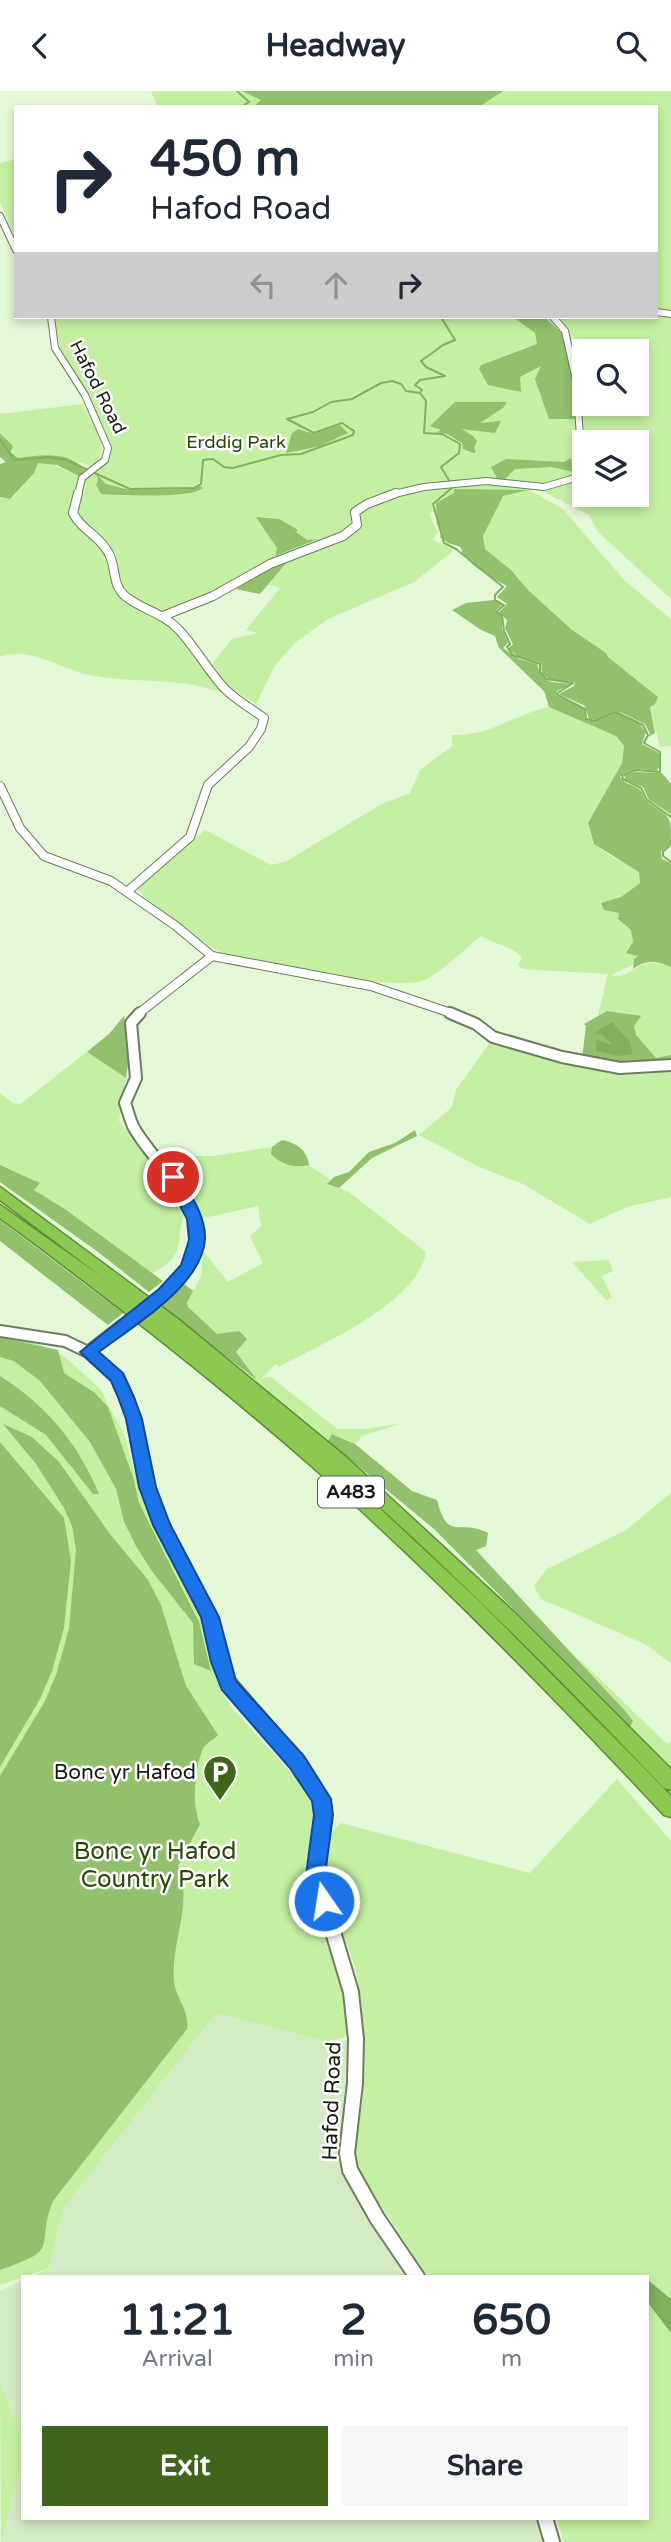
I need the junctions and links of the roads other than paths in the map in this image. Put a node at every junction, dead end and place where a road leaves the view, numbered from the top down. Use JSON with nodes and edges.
{"nodes":[{"id":1,"x":0,"y":216,"type":"edge"},
{"id":2,"x":14,"y":246,"type":"edge"},
{"id":3,"x":51,"y":319,"type":"edge"},
{"id":4,"x":555,"y":319,"type":"edge"},
{"id":5,"x":163,"y":616,"type":"junction"},
{"id":6,"x":0,"y":786,"type":"edge"},
{"id":7,"x":128,"y":891,"type":"junction"},
{"id":8,"x":212,"y":956,"type":"junction"},
{"id":9,"x":671,"y":1065,"type":"edge"},
{"id":10,"x":0,"y":1192,"type":"edge"},
{"id":11,"x":0,"y":1210,"type":"edge"},
{"id":12,"x":0,"y":1331,"type":"edge"},
{"id":13,"x":89,"y":1352,"type":"junction"},
{"id":14,"x":671,"y":1782,"type":"edge"},
{"id":15,"x":671,"y":1809,"type":"edge"},
{"id":16,"x":416,"y":2275,"type":"edge"},
{"id":17,"x":546,"y":2520,"type":"edge"},
{"id":18,"x":552,"y":2542,"type":"edge"}],
"edges":[{"from":1,"to":2,"type":"street"},
{"from":3,"to":5,"type":"street","name":"Hafod Road"},
{"from":4,"to":5,"type":"street"},
{"from":5,"to":7,"type":"street","name":"Hafod Road"},
{"from":6,"to":7,"type":"street"},
{"from":7,"to":8,"type":"street"},
{"from":8,"to":9,"type":"street"},
{"from":8,"to":13,"type":"street","bridge":true},
{"from":10,"to":14,"type":"highway","number":"A483"},
{"from":11,"to":15,"type":"highway","number":"A483"},
{"from":12,"to":13,"type":"street"},
{"from":13,"to":16,"type":"street","name":"Hafod Road"},
{"from":17,"to":18,"type":"street"}]}
